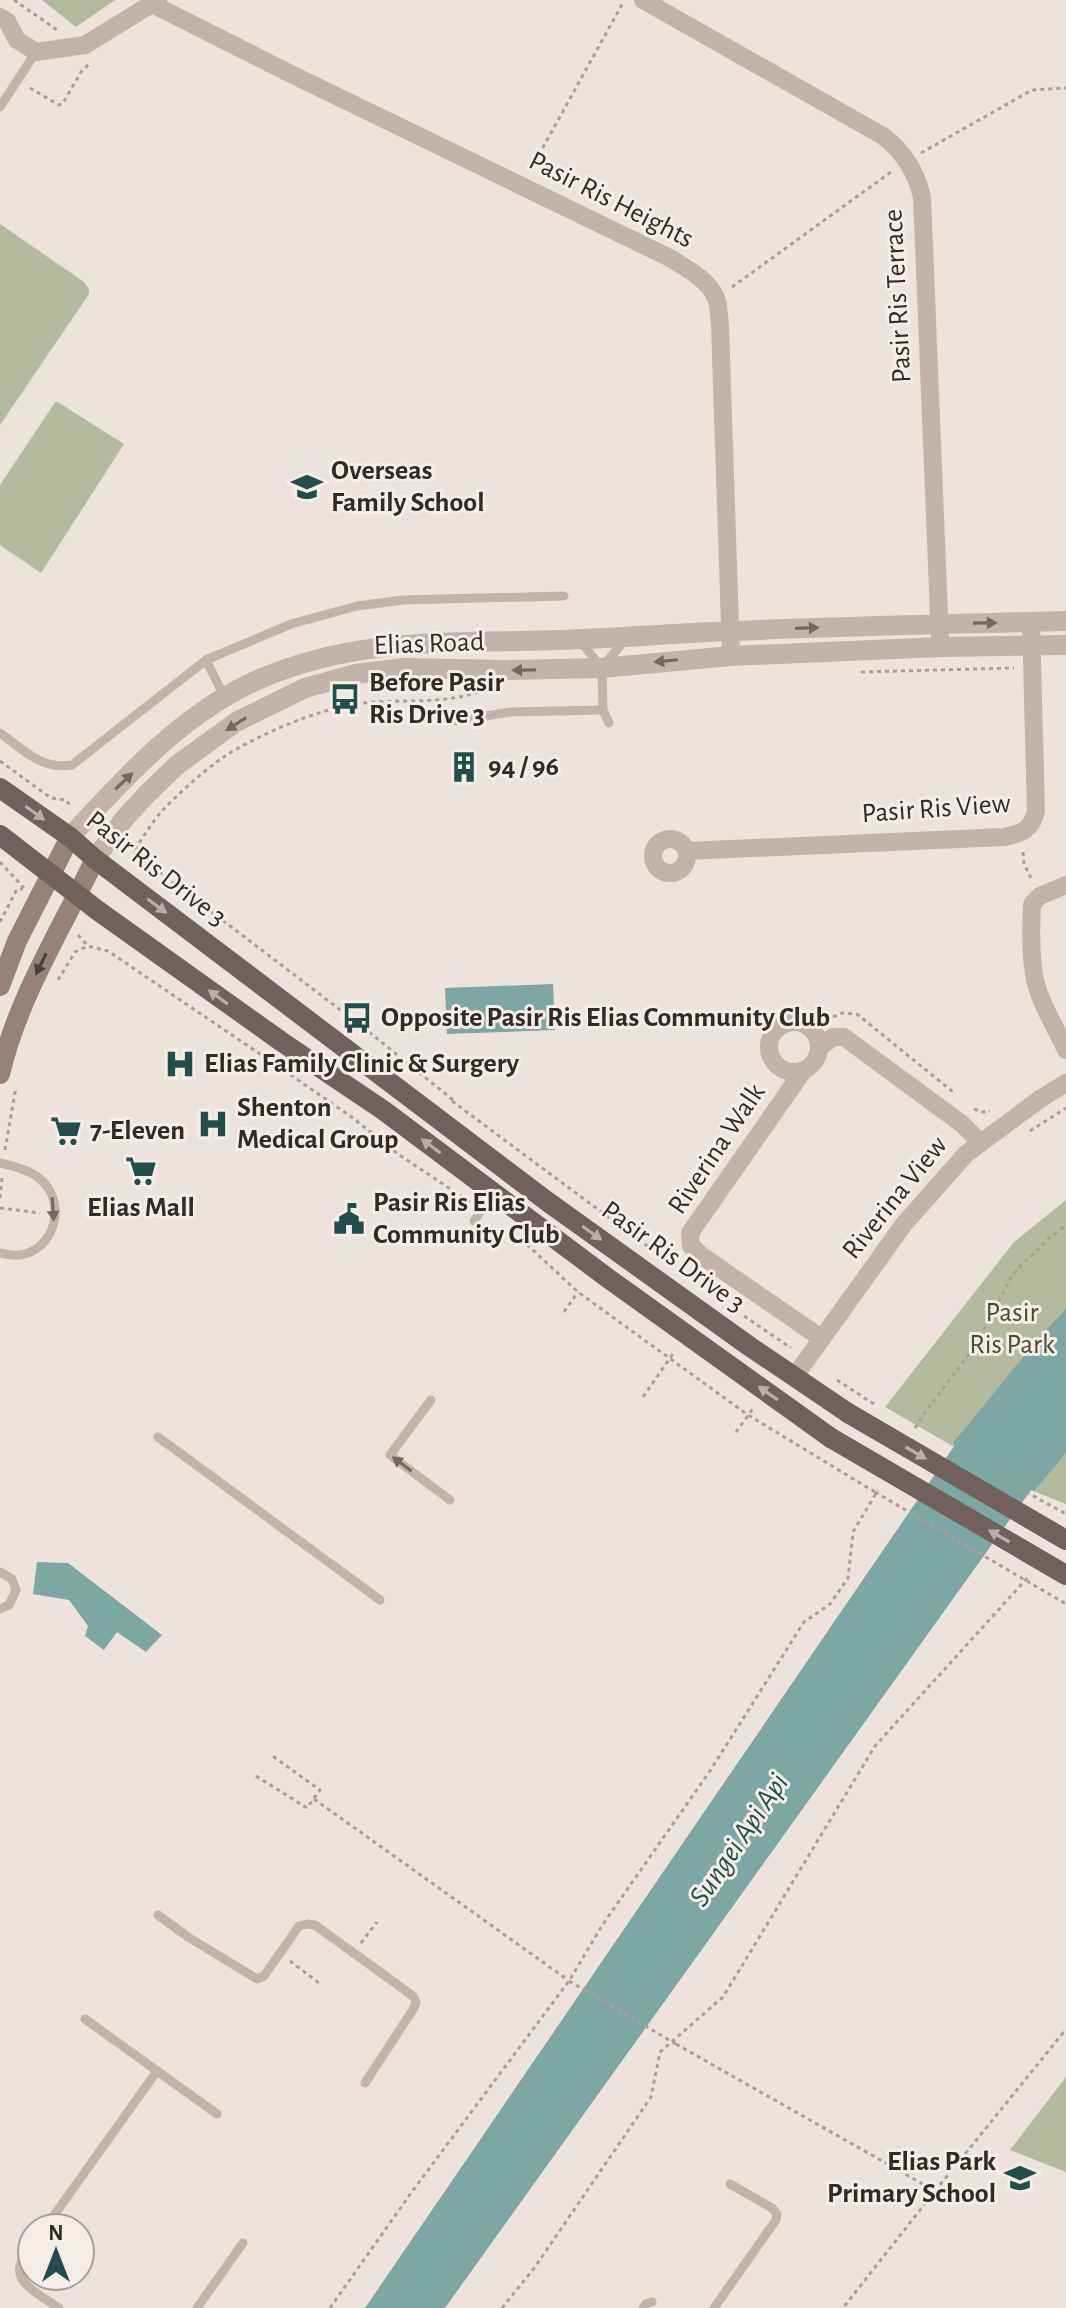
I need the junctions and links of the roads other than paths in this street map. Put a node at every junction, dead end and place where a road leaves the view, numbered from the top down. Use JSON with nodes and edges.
{"nodes":[{"id":1,"x":643,"y":0,"type":"edge"},
{"id":2,"x":155,"y":2,"type":"edge"},
{"id":3,"x":0,"y":17,"type":"edge"},
{"id":4,"x":8,"y":38,"type":"edge"},
{"id":5,"x":36,"y":52,"type":"junction"},
{"id":6,"x":0,"y":107,"type":"edge"},
{"id":7,"x":564,"y":596,"type":"dead end"},
{"id":8,"x":1066,"y":621,"type":"edge"},
{"id":9,"x":1031,"y":622,"type":"junction"},
{"id":10,"x":939,"y":623,"type":"junction"},
{"id":11,"x":729,"y":631,"type":"junction"},
{"id":12,"x":628,"y":637,"type":"junction"},
{"id":13,"x":579,"y":640,"type":"junction"},
{"id":14,"x":1066,"y":645,"type":"edge"},
{"id":15,"x":1031,"y":646,"type":"junction"},
{"id":16,"x":941,"y":647,"type":"junction"},
{"id":17,"x":731,"y":656,"type":"junction"},
{"id":18,"x":206,"y":660,"type":"junction"},
{"id":19,"x":602,"y":668,"type":"junction"},
{"id":20,"x":225,"y":698,"type":"junction"},
{"id":21,"x":603,"y":710,"type":"junction"},
{"id":22,"x":456,"y":721,"type":"dead end"},
{"id":23,"x":609,"y":723,"type":"dead end"},
{"id":24,"x":0,"y":733,"type":"edge"},
{"id":25,"x":0,"y":788,"type":"edge"},
{"id":26,"x":0,"y":835,"type":"edge"},
{"id":27,"x":70,"y":837,"type":"junction"},
{"id":28,"x":687,"y":851,"type":"dead end"},
{"id":29,"x":95,"y":859,"type":"junction"},
{"id":30,"x":50,"y":873,"type":"junction"},
{"id":31,"x":1066,"y":885,"type":"edge"},
{"id":32,"x":77,"y":895,"type":"junction"},
{"id":33,"x":0,"y":986,"type":"edge"},
{"id":34,"x":820,"y":1047,"type":"junction"},
{"id":35,"x":1066,"y":1050,"type":"edge"},
{"id":36,"x":803,"y":1071,"type":"junction"},
{"id":37,"x":9,"y":1078,"type":"edge"},
{"id":38,"x":1066,"y":1083,"type":"edge"},
{"id":39,"x":980,"y":1142,"type":"junction"},
{"id":40,"x":2,"y":1164,"type":"edge"},
{"id":41,"x":493,"y":1193,"type":"junction"},
{"id":42,"x":474,"y":1221,"type":"dead end"},
{"id":43,"x":0,"y":1253,"type":"edge"},
{"id":44,"x":821,"y":1338,"type":"junction"},
{"id":45,"x":795,"y":1376,"type":"junction"},
{"id":46,"x":431,"y":1400,"type":"dead end"},
{"id":47,"x":158,"y":1437,"type":"dead end"},
{"id":48,"x":450,"y":1500,"type":"dead end"},
{"id":49,"x":1066,"y":1540,"type":"edge"},
{"id":50,"x":0,"y":1572,"type":"edge"},
{"id":51,"x":1066,"y":1575,"type":"edge"},
{"id":52,"x":380,"y":1600,"type":"dead end"},
{"id":53,"x":0,"y":1609,"type":"edge"},
{"id":54,"x":158,"y":1915,"type":"dead end"},
{"id":55,"x":85,"y":2019,"type":"dead end"},
{"id":56,"x":157,"y":2071,"type":"junction"},
{"id":57,"x":365,"y":2083,"type":"dead end"},
{"id":58,"x":217,"y":2114,"type":"dead end"},
{"id":59,"x":730,"y":2184,"type":"dead end"},
{"id":60,"x":56,"y":2212,"type":"edge"},
{"id":61,"x":243,"y":2243,"type":"dead end"},
{"id":62,"x":36,"y":2292,"type":"edge"},
{"id":63,"x":59,"y":2308,"type":"edge"},
{"id":64,"x":197,"y":2308,"type":"edge"},
{"id":65,"x":714,"y":2308,"type":"edge"}],
"edges":[{"from":1,"to":10,"type":"street","name":"Pasir Ris Terrace"},
{"from":2,"to":5,"type":"street","name":"Pasir Ris Heights"},
{"from":2,"to":11,"type":"street","name":"Pasir Ris Heights"},
{"from":3,"to":4,"type":"street"},
{"from":4,"to":5,"type":"street"},
{"from":5,"to":6,"type":"lane"},
{"from":7,"to":18,"type":"lane"},
{"from":8,"to":9,"type":"street","name":"Elias Road"},
{"from":10,"to":9,"type":"street","name":"Elias Road","one_way":true},
{"from":9,"to":15,"type":"street","name":"Pasir Ris View"},
{"from":11,"to":10,"type":"street","name":"Elias Road","one_way":true},
{"from":10,"to":16,"type":"street","name":"Pasir Ris Terrace"},
{"from":11,"to":12,"type":"street","name":"Elias Road"},
{"from":11,"to":17,"type":"street"},
{"from":12,"to":13,"type":"street","name":"Elias Road"},
{"from":12,"to":19,"type":"lane"},
{"from":13,"to":19,"type":"lane"},
{"from":13,"to":20,"type":"street","name":"Elias Road"},
{"from":14,"to":15,"type":"street","name":"Elias Road"},
{"from":15,"to":16,"type":"street","name":"Elias Road"},
{"from":15,"to":28,"type":"street","name":"Pasir Ris View"},
{"from":16,"to":17,"type":"street","name":"Elias Road"},
{"from":17,"to":19,"type":"street","name":"Elias Road","one_way":true},
{"from":18,"to":20,"type":"lane"},
{"from":18,"to":24,"type":"lane"},
{"from":19,"to":21,"type":"lane"},
{"from":19,"to":29,"type":"street","name":"Elias Road","one_way":true},
{"from":27,"to":20,"type":"street","name":"Elias Road","one_way":true},
{"from":21,"to":22,"type":"lane"},
{"from":21,"to":23,"type":"lane"},
{"from":25,"to":27,"type":"main road","name":"Pasir Ris Drive 3","one_way":true},
{"from":26,"to":30,"type":"main road","name":"Pasir Ris Drive 3"},
{"from":27,"to":29,"type":"main road","name":"Pasir Ris Drive 3"},
{"from":27,"to":30,"type":"main road","name":"Elias Road"},
{"from":29,"to":32,"type":"main road","name":"Elias Road"},
{"from":29,"to":45,"type":"main road","name":"Pasir Ris Drive 3","one_way":true},
{"from":30,"to":32,"type":"main road","name":"Pasir Ris Drive 3"},
{"from":30,"to":33,"type":"main road","name":"Elias Road"},
{"from":31,"to":35,"type":"street"},
{"from":32,"to":37,"type":"main road","name":"Elias Road","one_way":true},
{"from":41,"to":32,"type":"main road","name":"Pasir Ris Drive 3","one_way":true},
{"from":34,"to":36,"type":"street","name":"Riverina Walk"},
{"from":34,"to":36,"type":"street","name":"Riverina Walk"},
{"from":34,"to":39,"type":"street"},
{"from":36,"to":44,"type":"street","name":"Riverina Walk"},
{"from":38,"to":39,"type":"street","name":"Riverina View"},
{"from":39,"to":44,"type":"street","name":"Riverina View"},
{"from":40,"to":43,"type":"lane","one_way":true},
{"from":41,"to":42,"type":"lane"},
{"from":51,"to":41,"type":"main road","name":"Pasir Ris Drive 3","one_way":true,"bridge":true},
{"from":44,"to":45,"type":"street","name":"Riverina View"},
{"from":45,"to":49,"type":"main road","name":"Pasir Ris Drive 3","one_way":true,"bridge":true},
{"from":48,"to":46,"type":"lane","one_way":true},
{"from":47,"to":52,"type":"lane"},
{"from":50,"to":53,"type":"lane"},
{"from":54,"to":57,"type":"lane"},
{"from":55,"to":56,"type":"lane"},
{"from":56,"to":58,"type":"lane"},
{"from":56,"to":60,"type":"lane"},
{"from":59,"to":65,"type":"lane"},
{"from":61,"to":64,"type":"lane"},
{"from":62,"to":63,"type":"lane"}]}
